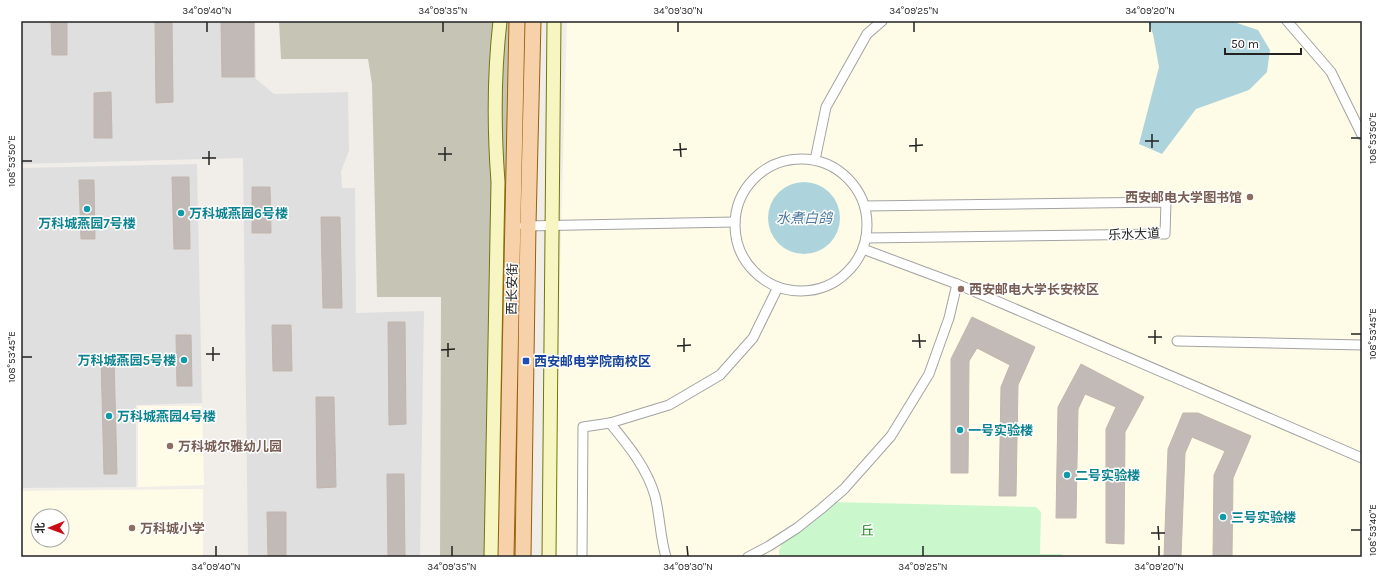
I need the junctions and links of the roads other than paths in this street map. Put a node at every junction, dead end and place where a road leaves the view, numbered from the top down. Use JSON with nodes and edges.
{"nodes":[{"id":1,"x":500,"y":21,"type":"edge"},
{"id":2,"x":517,"y":21,"type":"edge"},
{"id":3,"x":533,"y":21,"type":"edge"},
{"id":4,"x":554,"y":21,"type":"edge"},
{"id":5,"x":882,"y":21,"type":"edge"},
{"id":6,"x":1287,"y":21,"type":"edge"},
{"id":7,"x":1362,"y":135,"type":"edge"},
{"id":8,"x":815,"y":160,"type":"junction"},
{"id":9,"x":865,"y":206,"type":"junction"},
{"id":10,"x":734,"y":222,"type":"junction"},
{"id":11,"x":553,"y":225,"type":"junction"},
{"id":12,"x":520,"y":226,"type":"junction"},
{"id":13,"x":866,"y":238,"type":"junction"},
{"id":14,"x":863,"y":249,"type":"junction"},
{"id":15,"x":957,"y":284,"type":"junction"},
{"id":16,"x":778,"y":287,"type":"junction"},
{"id":17,"x":1177,"y":341,"type":"dead end"},
{"id":18,"x":1362,"y":345,"type":"edge"},
{"id":19,"x":610,"y":422,"type":"junction"},
{"id":20,"x":1362,"y":458,"type":"edge"},
{"id":21,"x":491,"y":557,"type":"edge"},
{"id":22,"x":506,"y":557,"type":"edge"},
{"id":23,"x":523,"y":557,"type":"edge"},
{"id":24,"x":549,"y":557,"type":"edge"},
{"id":25,"x":582,"y":557,"type":"edge"},
{"id":26,"x":666,"y":557,"type":"edge"},
{"id":27,"x":748,"y":557,"type":"edge"}],
"edges":[{"from":1,"to":21,"type":"main road"},
{"from":2,"to":12,"type":"main road","name":"西长安街"},
{"from":3,"to":12,"type":"main road","name":"西长安街"},
{"from":4,"to":11,"type":"main road"},
{"from":5,"to":8,"type":"street"},
{"from":6,"to":7,"type":"street"},
{"from":8,"to":9,"type":"street"},
{"from":8,"to":10,"type":"street"},
{"from":9,"to":13,"type":"street"},
{"from":9,"to":13,"type":"street","name":"乐水大道"},
{"from":10,"to":11,"type":"street"},
{"from":10,"to":16,"type":"street"},
{"from":11,"to":12,"type":"street"},
{"from":11,"to":24,"type":"main road"},
{"from":12,"to":22,"type":"main road","name":"西长安街"},
{"from":12,"to":23,"type":"main road","name":"西长安街"},
{"from":13,"to":14,"type":"street"},
{"from":14,"to":15,"type":"street"},
{"from":14,"to":16,"type":"street"},
{"from":15,"to":20,"type":"street"},
{"from":15,"to":27,"type":"street"},
{"from":16,"to":19,"type":"street"},
{"from":17,"to":18,"type":"street"},
{"from":19,"to":25,"type":"street"},
{"from":19,"to":26,"type":"street"}]}
